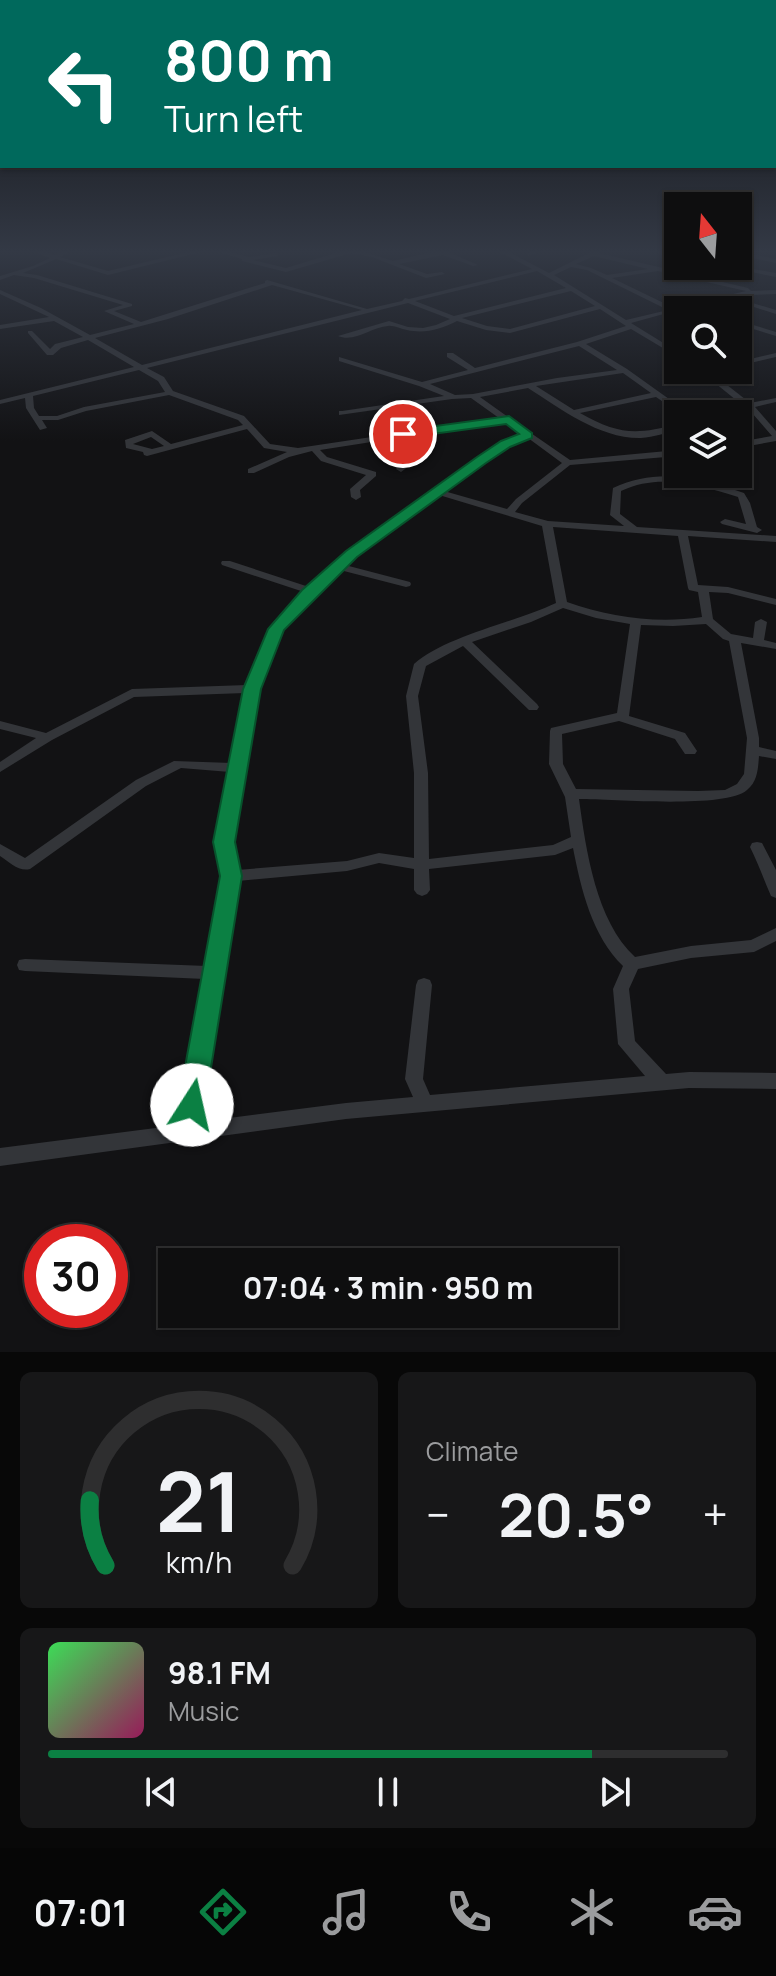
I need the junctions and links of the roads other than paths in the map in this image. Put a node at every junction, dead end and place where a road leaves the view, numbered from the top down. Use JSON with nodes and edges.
{"nodes":[{"id":1,"x":46,"y":314,"type":"edge"},
{"id":2,"x":115,"y":314,"type":"edge"},
{"id":3,"x":170,"y":314,"type":"edge"},
{"id":4,"x":351,"y":314,"type":"edge"},
{"id":5,"x":444,"y":314,"type":"edge"},
{"id":6,"x":471,"y":314,"type":"edge"},
{"id":7,"x":574,"y":314,"type":"edge"},
{"id":8,"x":613,"y":314,"type":"edge"},
{"id":9,"x":657,"y":314,"type":"edge"},
{"id":10,"x":455,"y":318,"type":"junction"},
{"id":11,"x":52,"y":319,"type":"junction"},
{"id":12,"x":139,"y":324,"type":"junction"},
{"id":13,"x":630,"y":324,"type":"junction"},
{"id":14,"x":606,"y":326,"type":"dead end"},
{"id":15,"x":0,"y":327,"type":"edge"},
{"id":16,"x":752,"y":327,"type":"edge"},
{"id":17,"x":619,"y":331,"type":"junction"},
{"id":18,"x":30,"y":332,"type":"dead end"},
{"id":19,"x":776,"y":334,"type":"edge"},
{"id":20,"x":342,"y":336,"type":"dead end"},
{"id":21,"x":87,"y":338,"type":"junction"},
{"id":22,"x":580,"y":344,"type":"junction"},
{"id":23,"x":664,"y":345,"type":"edge"},
{"id":24,"x":450,"y":355,"type":"dead end"},
{"id":25,"x":776,"y":355,"type":"edge"},
{"id":26,"x":342,"y":359,"type":"dead end"},
{"id":27,"x":752,"y":361,"type":"edge"},
{"id":28,"x":141,"y":367,"type":"junction"},
{"id":29,"x":473,"y":370,"type":"junction"},
{"id":30,"x":624,"y":371,"type":"junction"},
{"id":31,"x":422,"y":384,"type":"junction"},
{"id":32,"x":722,"y":384,"type":"edge"},
{"id":33,"x":529,"y":385,"type":"junction"},
{"id":34,"x":170,"y":393,"type":"junction"},
{"id":35,"x":658,"y":394,"type":"junction"},
{"id":36,"x":29,"y":395,"type":"junction"},
{"id":37,"x":473,"y":396,"type":"junction"},
{"id":38,"x":454,"y":397,"type":"junction"},
{"id":39,"x":666,"y":400,"type":"edge"},
{"id":40,"x":742,"y":400,"type":"edge"},
{"id":41,"x":776,"y":400,"type":"edge"},
{"id":42,"x":0,"y":402,"type":"edge"},
{"id":43,"x":752,"y":408,"type":"joint"},
{"id":44,"x":574,"y":412,"type":"junction"},
{"id":45,"x":342,"y":413,"type":"dead end"},
{"id":46,"x":36,"y":418,"type":"junction"},
{"id":47,"x":509,"y":419,"type":"junction"},
{"id":48,"x":248,"y":426,"type":"junction"},
{"id":49,"x":43,"y":428,"type":"dead end"},
{"id":50,"x":664,"y":429,"type":"edge"},
{"id":51,"x":415,"y":433,"type":"junction"},
{"id":52,"x":528,"y":435,"type":"junction"},
{"id":53,"x":776,"y":437,"type":"edge"},
{"id":54,"x":752,"y":442,"type":"edge"},
{"id":55,"x":168,"y":445,"type":"junction"},
{"id":56,"x":314,"y":448,"type":"junction"},
{"id":57,"x":298,"y":451,"type":"junction"},
{"id":58,"x":664,"y":454,"type":"edge"},
{"id":59,"x":568,"y":463,"type":"junction"},
{"id":60,"x":401,"y":469,"type":"dead end"},
{"id":61,"x":251,"y":471,"type":"dead end"},
{"id":62,"x":435,"y":491,"type":"junction"},
{"id":63,"x":356,"y":497,"type":"dead end"},
{"id":64,"x":508,"y":514,"type":"junction"},
{"id":65,"x":615,"y":515,"type":"junction"},
{"id":66,"x":725,"y":522,"type":"dead end"},
{"id":67,"x":547,"y":524,"type":"junction"},
{"id":68,"x":602,"y":526,"type":"junction"},
{"id":69,"x":639,"y":529,"type":"junction"},
{"id":70,"x":753,"y":529,"type":"junction"},
{"id":71,"x":682,"y":533,"type":"junction"},
{"id":72,"x":776,"y":537,"type":"edge"},
{"id":73,"x":226,"y":563,"type":"dead end"},
{"id":74,"x":338,"y":566,"type":"junction"},
{"id":75,"x":406,"y":584,"type":"dead end"},
{"id":76,"x":703,"y":589,"type":"junction"},
{"id":77,"x":311,"y":591,"type":"junction"},
{"id":78,"x":776,"y":602,"type":"edge"},
{"id":79,"x":562,"y":604,"type":"junction"},
{"id":80,"x":636,"y":620,"type":"junction"},
{"id":81,"x":708,"y":620,"type":"junction"},
{"id":82,"x":761,"y":622,"type":"dead end"},
{"id":83,"x":734,"y":638,"type":"junction"},
{"id":84,"x":758,"y":642,"type":"junction"},
{"id":85,"x":466,"y":643,"type":"junction"},
{"id":86,"x":776,"y":646,"type":"edge"},
{"id":87,"x":252,"y":689,"type":"junction"},
{"id":88,"x":533,"y":707,"type":"dead end"},
{"id":89,"x":621,"y":717,"type":"junction"},
{"id":90,"x":0,"y":725,"type":"edge"},
{"id":91,"x":47,"y":737,"type":"junction"},
{"id":92,"x":752,"y":750,"type":"junction"},
{"id":93,"x":690,"y":751,"type":"dead end"},
{"id":94,"x":776,"y":755,"type":"edge"},
{"id":95,"x":0,"y":768,"type":"edge"},
{"id":96,"x":238,"y":768,"type":"junction"},
{"id":97,"x":572,"y":796,"type":"junction"},
{"id":98,"x":577,"y":840,"type":"junction"},
{"id":99,"x":757,"y":847,"type":"dead end"},
{"id":100,"x":0,"y":849,"type":"edge"},
{"id":101,"x":422,"y":865,"type":"junction"},
{"id":102,"x":231,"y":876,"type":"junction"},
{"id":103,"x":422,"y":890,"type":"dead end"},
{"id":104,"x":776,"y":892,"type":"edge"},
{"id":105,"x":776,"y":934,"type":"edge"},
{"id":106,"x":632,"y":964,"type":"junction"},
{"id":107,"x":25,"y":965,"type":"dead end"},
{"id":108,"x":214,"y":973,"type":"junction"},
{"id":109,"x":424,"y":985,"type":"dead end"},
{"id":110,"x":776,"y":1081,"type":"edge"},
{"id":111,"x":662,"y":1082,"type":"junction"},
{"id":112,"x":425,"y":1104,"type":"junction"},
{"id":113,"x":187,"y":1131,"type":"junction"},
{"id":114,"x":0,"y":1157,"type":"edge"}],
"edges":[{"from":1,"to":11,"type":"street"},
{"from":2,"to":12,"type":"street"},
{"from":3,"to":12,"type":"street"},
{"from":4,"to":28,"type":"street"},
{"from":5,"to":10,"type":"street"},
{"from":6,"to":10,"type":"street"},
{"from":7,"to":10,"type":"street"},
{"from":8,"to":13,"type":"street"},
{"from":9,"to":13,"type":"street"},
{"from":10,"to":20,"type":"street"},
{"from":11,"to":15,"type":"street"},
{"from":11,"to":21,"type":"street"},
{"from":12,"to":21,"type":"street"},
{"from":13,"to":17,"type":"street"},
{"from":13,"to":23,"type":"street"},
{"from":14,"to":17,"type":"street"},
{"from":16,"to":19,"type":"street"},
{"from":17,"to":22,"type":"street"},
{"from":18,"to":21,"type":"street"},
{"from":21,"to":28,"type":"street"},
{"from":22,"to":29,"type":"street"},
{"from":22,"to":30,"type":"street"},
{"from":24,"to":29,"type":"street"},
{"from":25,"to":27,"type":"street"},
{"from":26,"to":31,"type":"street"},
{"from":28,"to":34,"type":"street"},
{"from":28,"to":36,"type":"street"},
{"from":29,"to":31,"type":"street"},
{"from":30,"to":33,"type":"street"},
{"from":30,"to":35,"type":"street"},
{"from":31,"to":38,"type":"street"},
{"from":32,"to":40,"type":"street"},
{"from":33,"to":37,"type":"street"},
{"from":33,"to":44,"type":"street"},
{"from":34,"to":46,"type":"street"},
{"from":34,"to":48,"type":"street"},
{"from":35,"to":39,"type":"street"},
{"from":35,"to":44,"type":"street"},
{"from":36,"to":42,"type":"street"},
{"from":36,"to":46,"type":"street"},
{"from":37,"to":38,"type":"street"},
{"from":37,"to":47,"type":"street"},
{"from":38,"to":45,"type":"street"},
{"from":41,"to":43,"type":"street"},
{"from":43,"to":53,"type":"street"},
{"from":44,"to":50,"type":"street"},
{"from":46,"to":49,"type":"street"},
{"from":47,"to":51,"type":"street"},
{"from":47,"to":52,"type":"street"},
{"from":48,"to":55,"type":"street"},
{"from":48,"to":57,"type":"street"},
{"from":51,"to":56,"type":"street"},
{"from":51,"to":60,"type":"street"},
{"from":52,"to":59,"type":"street"},
{"from":52,"to":62,"type":"street"},
{"from":53,"to":54,"type":"street"},
{"from":55,"to":55,"type":"street"},
{"from":56,"to":57,"type":"street"},
{"from":56,"to":63,"type":"street"},
{"from":57,"to":61,"type":"street"},
{"from":58,"to":59,"type":"street"},
{"from":59,"to":64,"type":"street"},
{"from":62,"to":64,"type":"street"},
{"from":62,"to":74,"type":"street"},
{"from":64,"to":67,"type":"street"},
{"from":65,"to":68,"type":"street"},
{"from":65,"to":69,"type":"street"},
{"from":65,"to":70,"type":"street"},
{"from":66,"to":70,"type":"street"},
{"from":67,"to":68,"type":"street"},
{"from":67,"to":79,"type":"street"},
{"from":68,"to":69,"type":"street"},
{"from":69,"to":71,"type":"street"},
{"from":70,"to":72,"type":"street"},
{"from":71,"to":72,"type":"street"},
{"from":71,"to":76,"type":"street"},
{"from":73,"to":77,"type":"street"},
{"from":74,"to":75,"type":"street"},
{"from":74,"to":77,"type":"street"},
{"from":76,"to":78,"type":"street"},
{"from":76,"to":81,"type":"street"},
{"from":77,"to":87,"type":"street"},
{"from":79,"to":80,"type":"street"},
{"from":79,"to":85,"type":"street"},
{"from":80,"to":81,"type":"street"},
{"from":80,"to":89,"type":"street"},
{"from":81,"to":83,"type":"street"},
{"from":82,"to":84,"type":"street"},
{"from":83,"to":84,"type":"street"},
{"from":83,"to":92,"type":"street"},
{"from":84,"to":86,"type":"street"},
{"from":85,"to":88,"type":"street"},
{"from":85,"to":101,"type":"street"},
{"from":87,"to":91,"type":"street"},
{"from":87,"to":96,"type":"street"},
{"from":89,"to":93,"type":"street"},
{"from":89,"to":97,"type":"street"},
{"from":90,"to":91,"type":"street"},
{"from":91,"to":95,"type":"street"},
{"from":92,"to":94,"type":"street"},
{"from":92,"to":97,"type":"street"},
{"from":96,"to":100,"type":"street"},
{"from":96,"to":102,"type":"street"},
{"from":97,"to":98,"type":"street"},
{"from":98,"to":101,"type":"street"},
{"from":98,"to":106,"type":"street"},
{"from":99,"to":104,"type":"street"},
{"from":101,"to":102,"type":"street"},
{"from":101,"to":103,"type":"street"},
{"from":102,"to":108,"type":"street"},
{"from":105,"to":106,"type":"street"},
{"from":106,"to":111,"type":"street"},
{"from":107,"to":108,"type":"street"},
{"from":108,"to":113,"type":"street"},
{"from":109,"to":112,"type":"street"},
{"from":110,"to":111,"type":"street"},
{"from":111,"to":112,"type":"street"},
{"from":112,"to":113,"type":"street"},
{"from":113,"to":114,"type":"street"}]}
